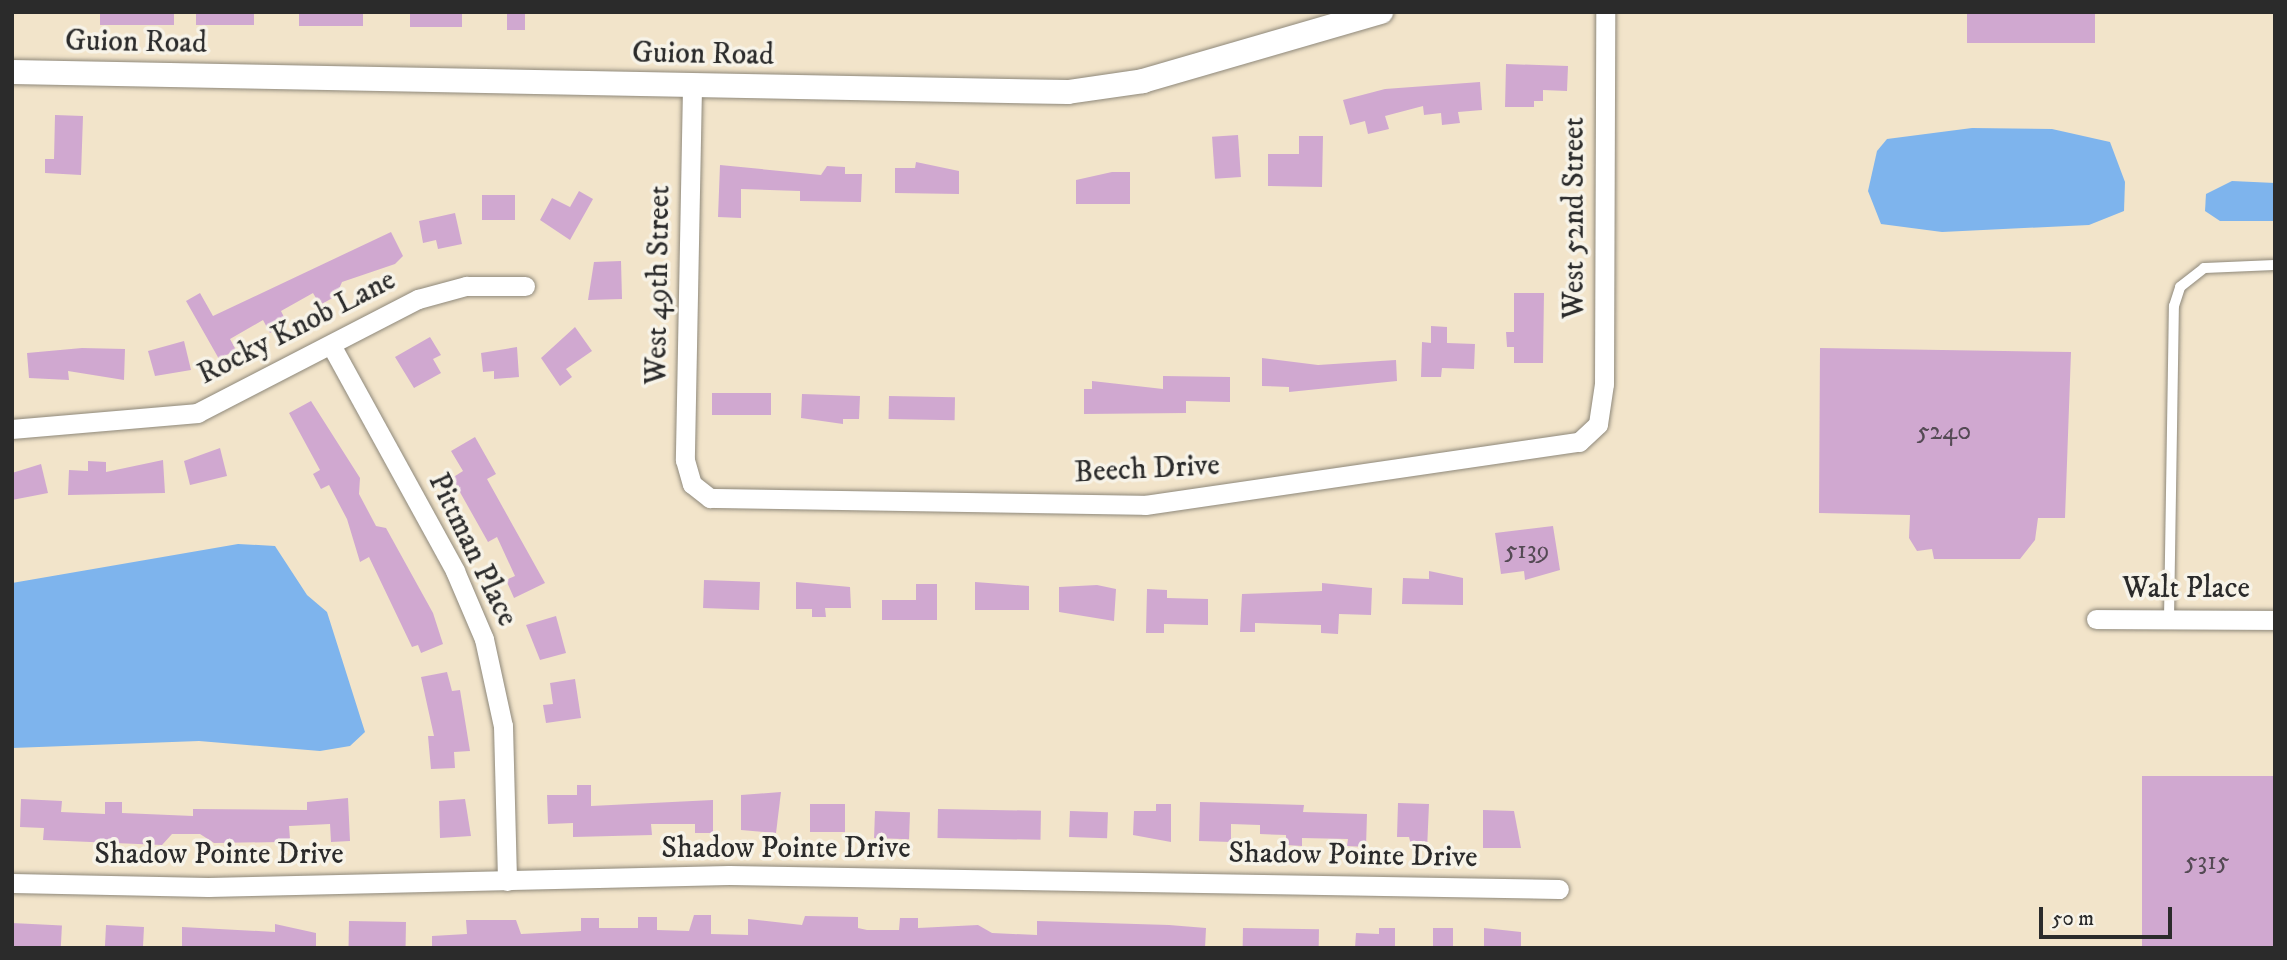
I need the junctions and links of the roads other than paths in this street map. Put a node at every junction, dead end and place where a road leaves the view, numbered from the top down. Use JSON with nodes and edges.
{"nodes":[{"id":1,"x":1381,"y":12,"type":"edge"},
{"id":2,"x":1605,"y":12,"type":"edge"},
{"id":3,"x":12,"y":72,"type":"edge"},
{"id":4,"x":692,"y":87,"type":"junction"},
{"id":5,"x":2275,"y":265,"type":"edge"},
{"id":6,"x":525,"y":286,"type":"dead end"},
{"id":7,"x":331,"y":345,"type":"junction"},
{"id":8,"x":1598,"y":424,"type":"joint"},
{"id":9,"x":12,"y":429,"type":"edge"},
{"id":10,"x":692,"y":484,"type":"joint"},
{"id":11,"x":2096,"y":618,"type":"dead end"},
{"id":12,"x":2169,"y":619,"type":"junction"},
{"id":13,"x":2275,"y":620,"type":"edge"},
{"id":14,"x":507,"y":881,"type":"junction"},
{"id":15,"x":12,"y":883,"type":"edge"},
{"id":16,"x":1559,"y":889,"type":"dead end"}],
"edges":[{"from":1,"to":4,"type":"street","name":"Guion Road"},
{"from":2,"to":8,"type":"street","name":"West 52nd Street"},
{"from":3,"to":4,"type":"street","name":"Guion Road"},
{"from":4,"to":10,"type":"street","name":"West 49th Street"},
{"from":5,"to":12,"type":"lane"},
{"from":6,"to":7,"type":"street","name":"Rocky Knob Lane"},
{"from":7,"to":9,"type":"street","name":"Rocky Knob Lane"},
{"from":7,"to":14,"type":"street","name":"Pittman Place"},
{"from":8,"to":10,"type":"street","name":"Beech Drive"},
{"from":11,"to":12,"type":"street","name":"Walt Place"},
{"from":12,"to":13,"type":"street","name":"Walt Place"},
{"from":14,"to":15,"type":"street","name":"Shadow Pointe Drive"},
{"from":14,"to":16,"type":"street","name":"Shadow Pointe Drive"}]}
